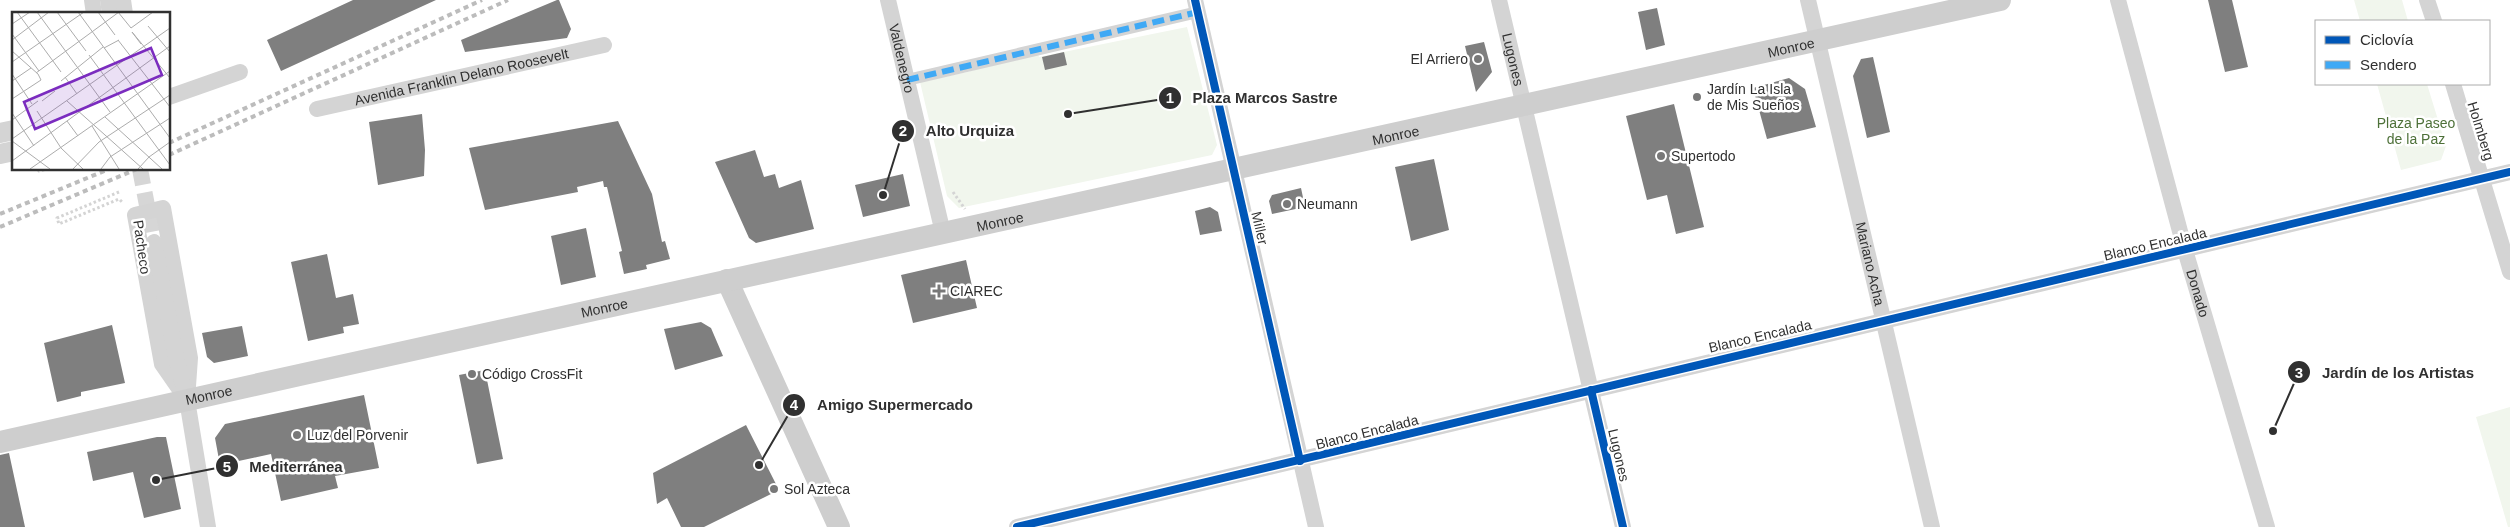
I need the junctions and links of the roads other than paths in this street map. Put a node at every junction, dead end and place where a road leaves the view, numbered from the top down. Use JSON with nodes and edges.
{"nodes":[{"id":1,"x":888,"y":0,"type":"edge"},
{"id":2,"x":1499,"y":0,"type":"edge"},
{"id":3,"x":1808,"y":0,"type":"edge"},
{"id":4,"x":2000,"y":0,"type":"edge"},
{"id":5,"x":2118,"y":0,"type":"edge"},
{"id":6,"x":2428,"y":0,"type":"edge"},
{"id":7,"x":1196,"y":6,"type":"edge"},
{"id":8,"x":2434,"y":20,"type":"edge"},
{"id":9,"x":1817,"y":41,"type":"junction"},
{"id":10,"x":604,"y":46,"type":"dead end"},
{"id":11,"x":240,"y":72,"type":"dead end"},
{"id":12,"x":907,"y":80,"type":"junction"},
{"id":13,"x":2453,"y":85,"type":"edge"},
{"id":14,"x":170,"y":97,"type":"edge"},
{"id":15,"x":317,"y":109,"type":"dead end"},
{"id":16,"x":1524,"y":109,"type":"junction"},
{"id":17,"x":1234,"y":172,"type":"junction"},
{"id":18,"x":2510,"y":172,"type":"edge"},
{"id":19,"x":2482,"y":179,"type":"junction"},
{"id":20,"x":943,"y":233,"type":"junction"},
{"id":21,"x":154,"y":242,"type":"tunnel mouth"},
{"id":22,"x":2185,"y":250,"type":"junction"},
{"id":23,"x":2510,"y":272,"type":"edge"},
{"id":24,"x":728,"y":280,"type":"junction"},
{"id":25,"x":1883,"y":320,"type":"junction"},
{"id":26,"x":1591,"y":390,"type":"junction"},
{"id":27,"x":187,"y":400,"type":"junction"},
{"id":28,"x":0,"y":442,"type":"edge"},
{"id":29,"x":1300,"y":461,"type":"junction"},
{"id":30,"x":208,"y":527,"type":"edge"},
{"id":31,"x":839,"y":527,"type":"edge"},
{"id":32,"x":1017,"y":527,"type":"edge"},
{"id":33,"x":1316,"y":527,"type":"edge"},
{"id":34,"x":1623,"y":527,"type":"edge"},
{"id":35,"x":1932,"y":527,"type":"edge"},
{"id":36,"x":2267,"y":527,"type":"edge"}],
"edges":[{"from":1,"to":12,"type":"street","name":"Valdenegro"},
{"from":2,"to":16,"type":"street","name":"Lugones"},
{"from":3,"to":9,"type":"street","name":"Mariano Acha"},
{"from":4,"to":9,"type":"main road","name":"Monroe"},
{"from":5,"to":22,"type":"street","name":"Donado"},
{"from":6,"to":8,"type":"street"},
{"from":7,"to":12,"type":"street"},
{"from":7,"to":17,"type":"street","name":"Miller"},
{"from":9,"to":16,"type":"main road","name":"Monroe"},
{"from":9,"to":25,"type":"street","name":"Mariano Acha"},
{"from":10,"to":15,"type":"street","name":"Avenida Franklin Delano Roosevelt"},
{"from":11,"to":14,"type":"street"},
{"from":12,"to":20,"type":"street","name":"Valdenegro"},
{"from":13,"to":19,"type":"street","name":"Holmberg"},
{"from":16,"to":17,"type":"main road","name":"Monroe"},
{"from":16,"to":26,"type":"street","name":"Lugones"},
{"from":17,"to":20,"type":"main road","name":"Monroe"},
{"from":17,"to":29,"type":"street","name":"Miller"},
{"from":18,"to":19,"type":"street","name":"Blanco Encalada"},
{"from":19,"to":22,"type":"street","name":"Blanco Encalada"},
{"from":19,"to":23,"type":"street","name":"Holmberg"},
{"from":20,"to":24,"type":"main road","name":"Monroe"},
{"from":21,"to":27,"type":"street","name":"Pacheco"},
{"from":22,"to":25,"type":"street","name":"Blanco Encalada"},
{"from":22,"to":36,"type":"street","name":"Donado"},
{"from":24,"to":27,"type":"main road","name":"Monroe"},
{"from":24,"to":31,"type":"main road"},
{"from":25,"to":26,"type":"street","name":"Blanco Encalada"},
{"from":25,"to":35,"type":"street","name":"Mariano Acha"},
{"from":26,"to":29,"type":"street","name":"Blanco Encalada"},
{"from":26,"to":34,"type":"street","name":"Lugones"},
{"from":27,"to":27,"type":"street","name":"Pacheco"},
{"from":27,"to":28,"type":"main road","name":"Monroe"},
{"from":27,"to":30,"type":"street","name":"Pacheco"},
{"from":29,"to":32,"type":"street","name":"Blanco Encalada"},
{"from":29,"to":33,"type":"street","name":"Miller"}]}
